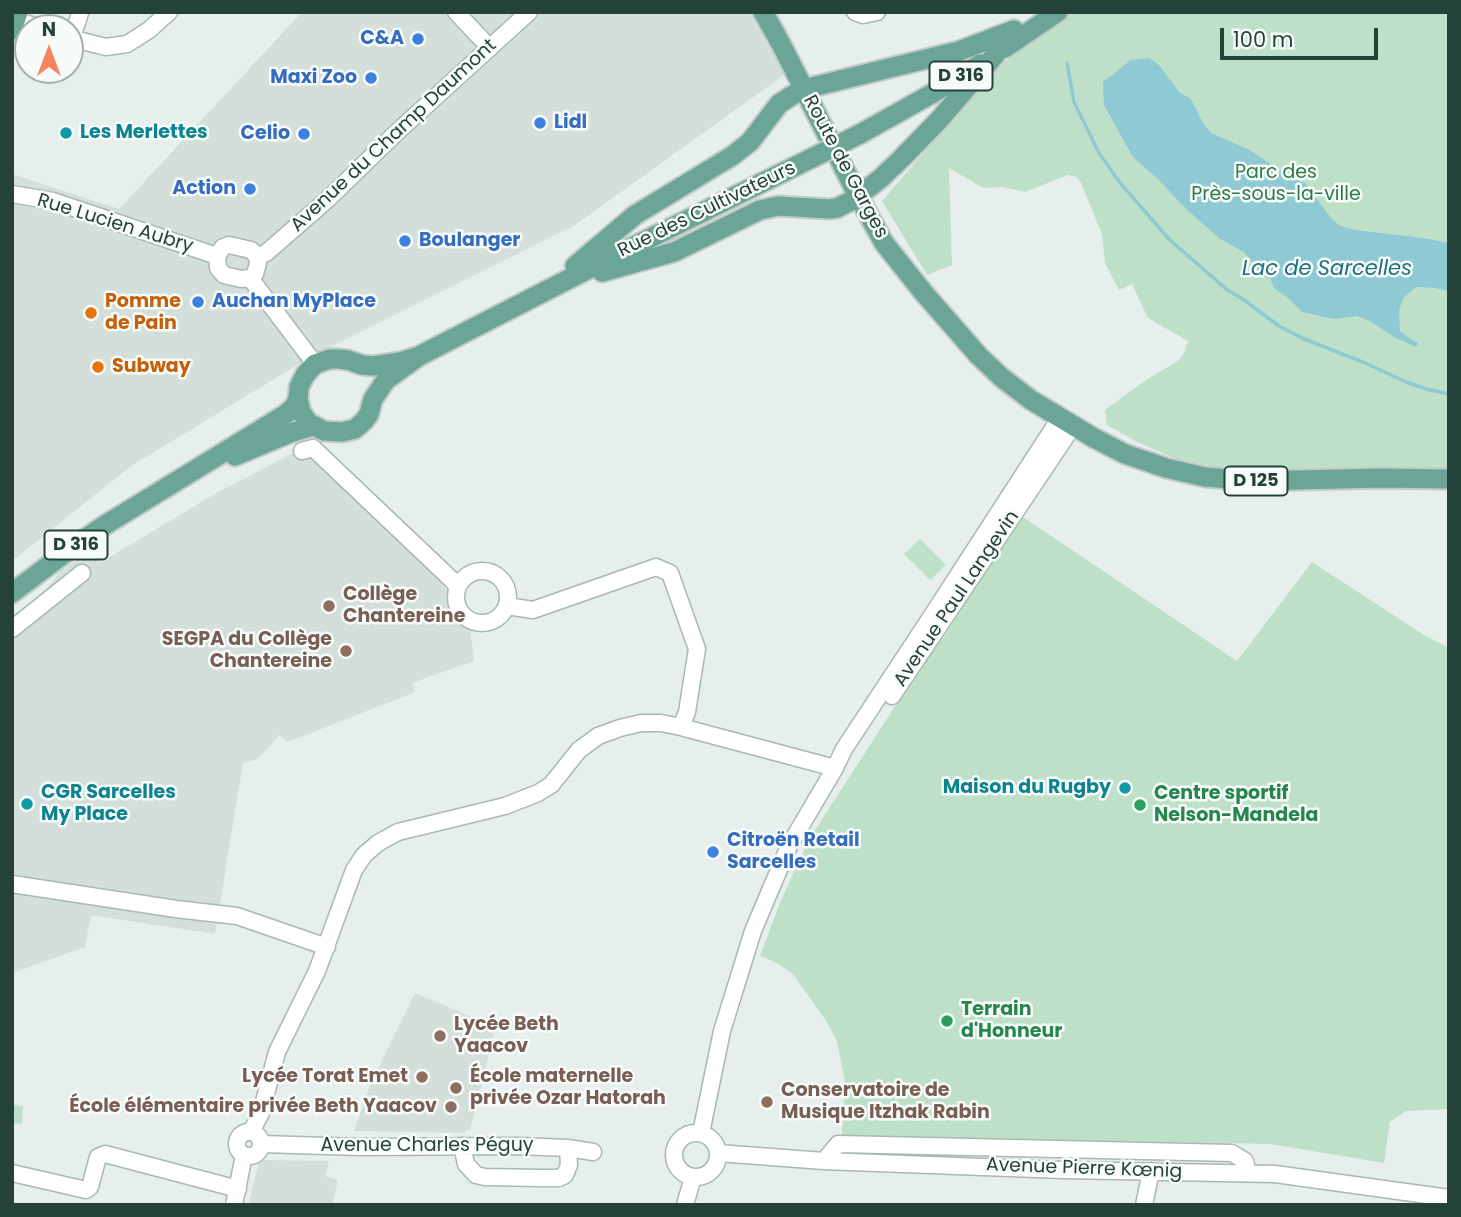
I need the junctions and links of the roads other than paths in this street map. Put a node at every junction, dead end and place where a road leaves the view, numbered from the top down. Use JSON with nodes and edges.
{"nodes":[{"id":1,"x":169,"y":12,"type":"edge"},
{"id":2,"x":456,"y":12,"type":"edge"},
{"id":3,"x":529,"y":12,"type":"edge"},
{"id":4,"x":763,"y":12,"type":"edge"},
{"id":5,"x":855,"y":12,"type":"edge"},
{"id":6,"x":877,"y":12,"type":"edge"},
{"id":7,"x":1041,"y":12,"type":"edge"},
{"id":8,"x":1058,"y":12,"type":"edge"},
{"id":9,"x":1014,"y":30,"type":"junction"},
{"id":10,"x":84,"y":43,"type":"edge"},
{"id":11,"x":489,"y":48,"type":"junction"},
{"id":12,"x":996,"y":54,"type":"junction"},
{"id":13,"x":804,"y":89,"type":"junction"},
{"id":14,"x":857,"y":130,"type":"junction"},
{"id":15,"x":12,"y":194,"type":"edge"},
{"id":16,"x":858,"y":196,"type":"junction"},
{"id":17,"x":217,"y":256,"type":"junction"},
{"id":18,"x":257,"y":256,"type":"junction"},
{"id":19,"x":250,"y":278,"type":"junction"},
{"id":20,"x":529,"y":300,"type":"junction"},
{"id":21,"x":419,"y":356,"type":"junction"},
{"id":22,"x":355,"y":363,"type":"junction"},
{"id":23,"x":315,"y":364,"type":"junction"},
{"id":24,"x":298,"y":399,"type":"junction"},
{"id":25,"x":373,"y":399,"type":"junction"},
{"id":26,"x":1067,"y":422,"type":"junction"},
{"id":27,"x":313,"y":425,"type":"junction"},
{"id":28,"x":302,"y":451,"type":"dead end"},
{"id":29,"x":183,"y":478,"type":"junction"},
{"id":30,"x":1449,"y":480,"type":"edge"},
{"id":31,"x":82,"y":573,"type":"dead end"},
{"id":32,"x":458,"y":587,"type":"junction"},
{"id":33,"x":12,"y":593,"type":"edge"},
{"id":34,"x":507,"y":606,"type":"junction"},
{"id":35,"x":12,"y":629,"type":"edge"},
{"id":36,"x":681,"y":727,"type":"junction"},
{"id":37,"x":835,"y":768,"type":"junction"},
{"id":38,"x":12,"y":884,"type":"edge"},
{"id":39,"x":327,"y":947,"type":"junction"},
{"id":40,"x":701,"y":1133,"type":"junction"},
{"id":41,"x":256,"y":1138,"type":"junction"},
{"id":42,"x":462,"y":1146,"type":"junction"},
{"id":43,"x":568,"y":1148,"type":"junction"},
{"id":44,"x":593,"y":1152,"type":"dead end"},
{"id":45,"x":718,"y":1153,"type":"junction"},
{"id":46,"x":824,"y":1161,"type":"junction"},
{"id":47,"x":1151,"y":1171,"type":"junction"},
{"id":48,"x":12,"y":1173,"type":"edge"},
{"id":49,"x":1248,"y":1173,"type":"junction"},
{"id":50,"x":693,"y":1177,"type":"junction"},
{"id":51,"x":236,"y":1197,"type":"edge"},
{"id":52,"x":1449,"y":1198,"type":"edge"},
{"id":53,"x":685,"y":1205,"type":"edge"},
{"id":54,"x":1144,"y":1205,"type":"edge"}],
"edges":[{"from":1,"to":10,"type":"street"},
{"from":2,"to":11,"type":"street"},
{"from":3,"to":11,"type":"street","name":"Avenue du Champ Daumont"},
{"from":4,"to":13,"type":"main road","name":"Route de Garges","number":"D 125"},
{"from":5,"to":6,"type":"street"},
{"from":7,"to":9,"type":"main road","name":"Rue des Cultivateurs","number":"D 316"},
{"from":8,"to":12,"type":"main road","name":"Rue des Cultivateurs","number":"D 316"},
{"from":9,"to":13,"type":"main road"},
{"from":9,"to":14,"type":"main road","name":"Rue des Cultivateurs","number":"D 316"},
{"from":11,"to":18,"type":"street","name":"Avenue du Champ Daumont"},
{"from":12,"to":14,"type":"main road","name":"Rue des Cultivateurs","number":"D 316"},
{"from":12,"to":16,"type":"main road"},
{"from":13,"to":16,"type":"main road","name":"Route de Garges","number":"D 125"},
{"from":13,"to":20,"type":"main road"},
{"from":14,"to":20,"type":"main road","name":"Rue des Cultivateurs","number":"D 316"},
{"from":15,"to":17,"type":"street","name":"Rue Lucien Aubry"},
{"from":16,"to":20,"type":"main road"},
{"from":16,"to":26,"type":"main road","name":"Route de Garges","number":"D 125"},
{"from":17,"to":18,"type":"street","name":"Rue Lucien Aubry"},
{"from":17,"to":19,"type":"street","name":"Rue Lucien Aubry"},
{"from":18,"to":19,"type":"street"},
{"from":19,"to":23,"type":"street"},
{"from":20,"to":21,"type":"main road","number":"D 316"},
{"from":21,"to":22,"type":"main road","number":"D 316"},
{"from":21,"to":25,"type":"main road","number":"D 316"},
{"from":22,"to":23,"type":"main road"},
{"from":22,"to":25,"type":"main road"},
{"from":23,"to":24,"type":"main road"},
{"from":24,"to":27,"type":"main road"},
{"from":24,"to":29,"type":"main road","number":"D 316"},
{"from":25,"to":27,"type":"main road"},
{"from":26,"to":30,"type":"main road","number":"D 125"},
{"from":26,"to":37,"type":"street","name":"Avenue Paul Langevin"},
{"from":27,"to":29,"type":"main road","number":"D 316"},
{"from":28,"to":32,"type":"street"},
{"from":29,"to":33,"type":"main road","number":"D 316"},
{"from":31,"to":35,"type":"street"},
{"from":32,"to":34,"type":"street"},
{"from":32,"to":34,"type":"street"},
{"from":34,"to":36,"type":"street"},
{"from":36,"to":37,"type":"street"},
{"from":36,"to":39,"type":"street"},
{"from":37,"to":40,"type":"street","name":"Avenue Paul Langevin"},
{"from":38,"to":39,"type":"street"},
{"from":39,"to":41,"type":"street"},
{"from":40,"to":45,"type":"street"},
{"from":40,"to":50,"type":"street"},
{"from":41,"to":42,"type":"street","name":"Avenue Charles Péguy"},
{"from":41,"to":51,"type":"street"},
{"from":42,"to":43,"type":"street","name":"Avenue Charles Péguy"},
{"from":42,"to":43,"type":"street"},
{"from":43,"to":44,"type":"street","name":"Avenue Charles Péguy"},
{"from":45,"to":46,"type":"street","name":"Avenue Pierre Kœnig"},
{"from":45,"to":50,"type":"street"},
{"from":46,"to":47,"type":"street","name":"Avenue Pierre Kœnig"},
{"from":46,"to":49,"type":"street"},
{"from":47,"to":49,"type":"street","name":"Avenue Pierre Kœnig"},
{"from":47,"to":54,"type":"street"},
{"from":48,"to":51,"type":"street"},
{"from":49,"to":52,"type":"street","name":"Avenue Pierre Kœnig"},
{"from":50,"to":53,"type":"street"}]}
